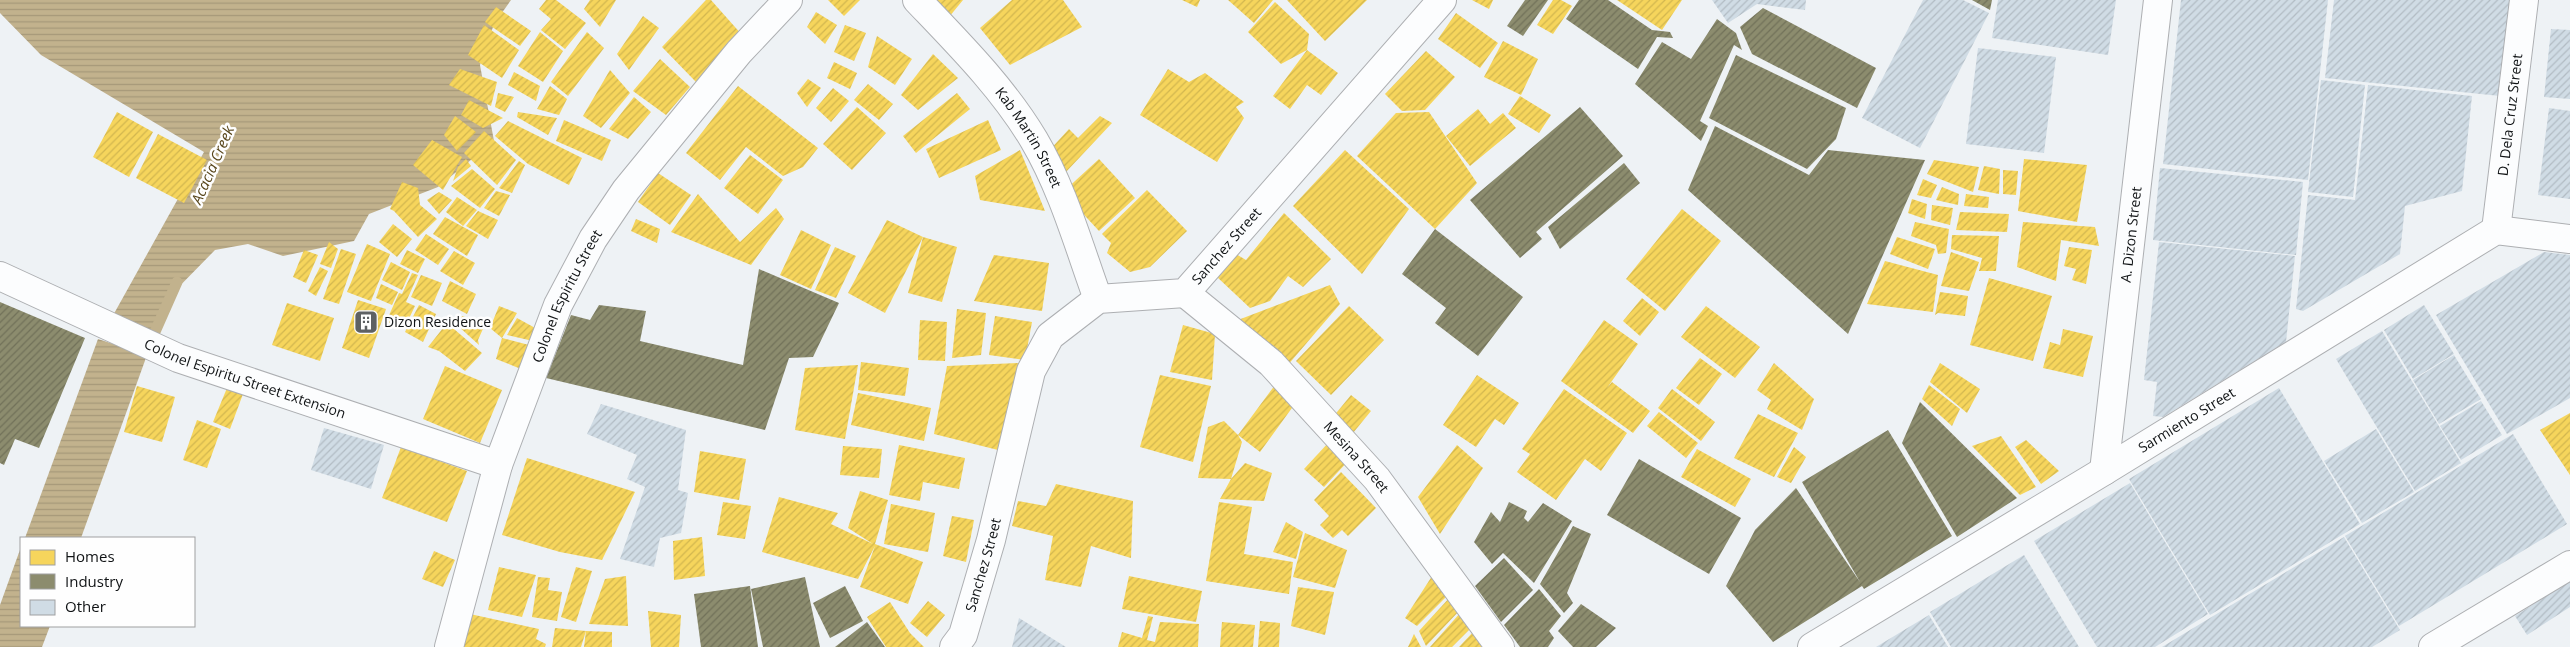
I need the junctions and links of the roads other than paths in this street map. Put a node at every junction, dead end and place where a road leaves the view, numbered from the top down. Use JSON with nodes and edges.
{"nodes":[{"id":1,"x":788,"y":0,"type":"edge"},
{"id":2,"x":917,"y":0,"type":"edge"},
{"id":3,"x":1442,"y":0,"type":"edge"},
{"id":4,"x":2158,"y":0,"type":"edge"},
{"id":5,"x":2524,"y":0,"type":"edge"},
{"id":6,"x":2496,"y":230,"type":"junction"},
{"id":7,"x":2570,"y":238,"type":"edge"},
{"id":8,"x":0,"y":276,"type":"edge"},
{"id":9,"x":1185,"y":293,"type":"junction"},
{"id":10,"x":1098,"y":299,"type":"junction"},
{"id":11,"x":498,"y":465,"type":"junction"},
{"id":12,"x":2104,"y":471,"type":"junction"},
{"id":13,"x":2570,"y":565,"type":"edge"},
{"id":14,"x":449,"y":647,"type":"edge"},
{"id":15,"x":954,"y":647,"type":"edge"},
{"id":16,"x":1500,"y":647,"type":"edge"},
{"id":17,"x":1812,"y":647,"type":"edge"},
{"id":18,"x":2433,"y":647,"type":"edge"}],
"edges":[{"from":1,"to":11,"type":"street","name":"Colonel Espiritu Street"},
{"from":2,"to":10,"type":"street","name":"Kab Martin Street"},
{"from":3,"to":9,"type":"street","name":"Sanchez Street"},
{"from":4,"to":12,"type":"street","name":"A. Dizon Street"},
{"from":5,"to":6,"type":"street","name":"D. Dela Cruz Street"},
{"from":6,"to":7,"type":"street"},
{"from":6,"to":12,"type":"street","name":"Sarmiento Street"},
{"from":8,"to":11,"type":"street","name":"Colonel Espiritu Street Extension"},
{"from":9,"to":10,"type":"street","name":"Sanchez Street"},
{"from":9,"to":16,"type":"street","name":"Mesina Street"},
{"from":10,"to":15,"type":"street","name":"Sanchez Street"},
{"from":11,"to":14,"type":"street","name":"Colonel Espiritu Street"},
{"from":12,"to":17,"type":"street","name":"Sarmiento Street"},
{"from":13,"to":18,"type":"street"}]}
